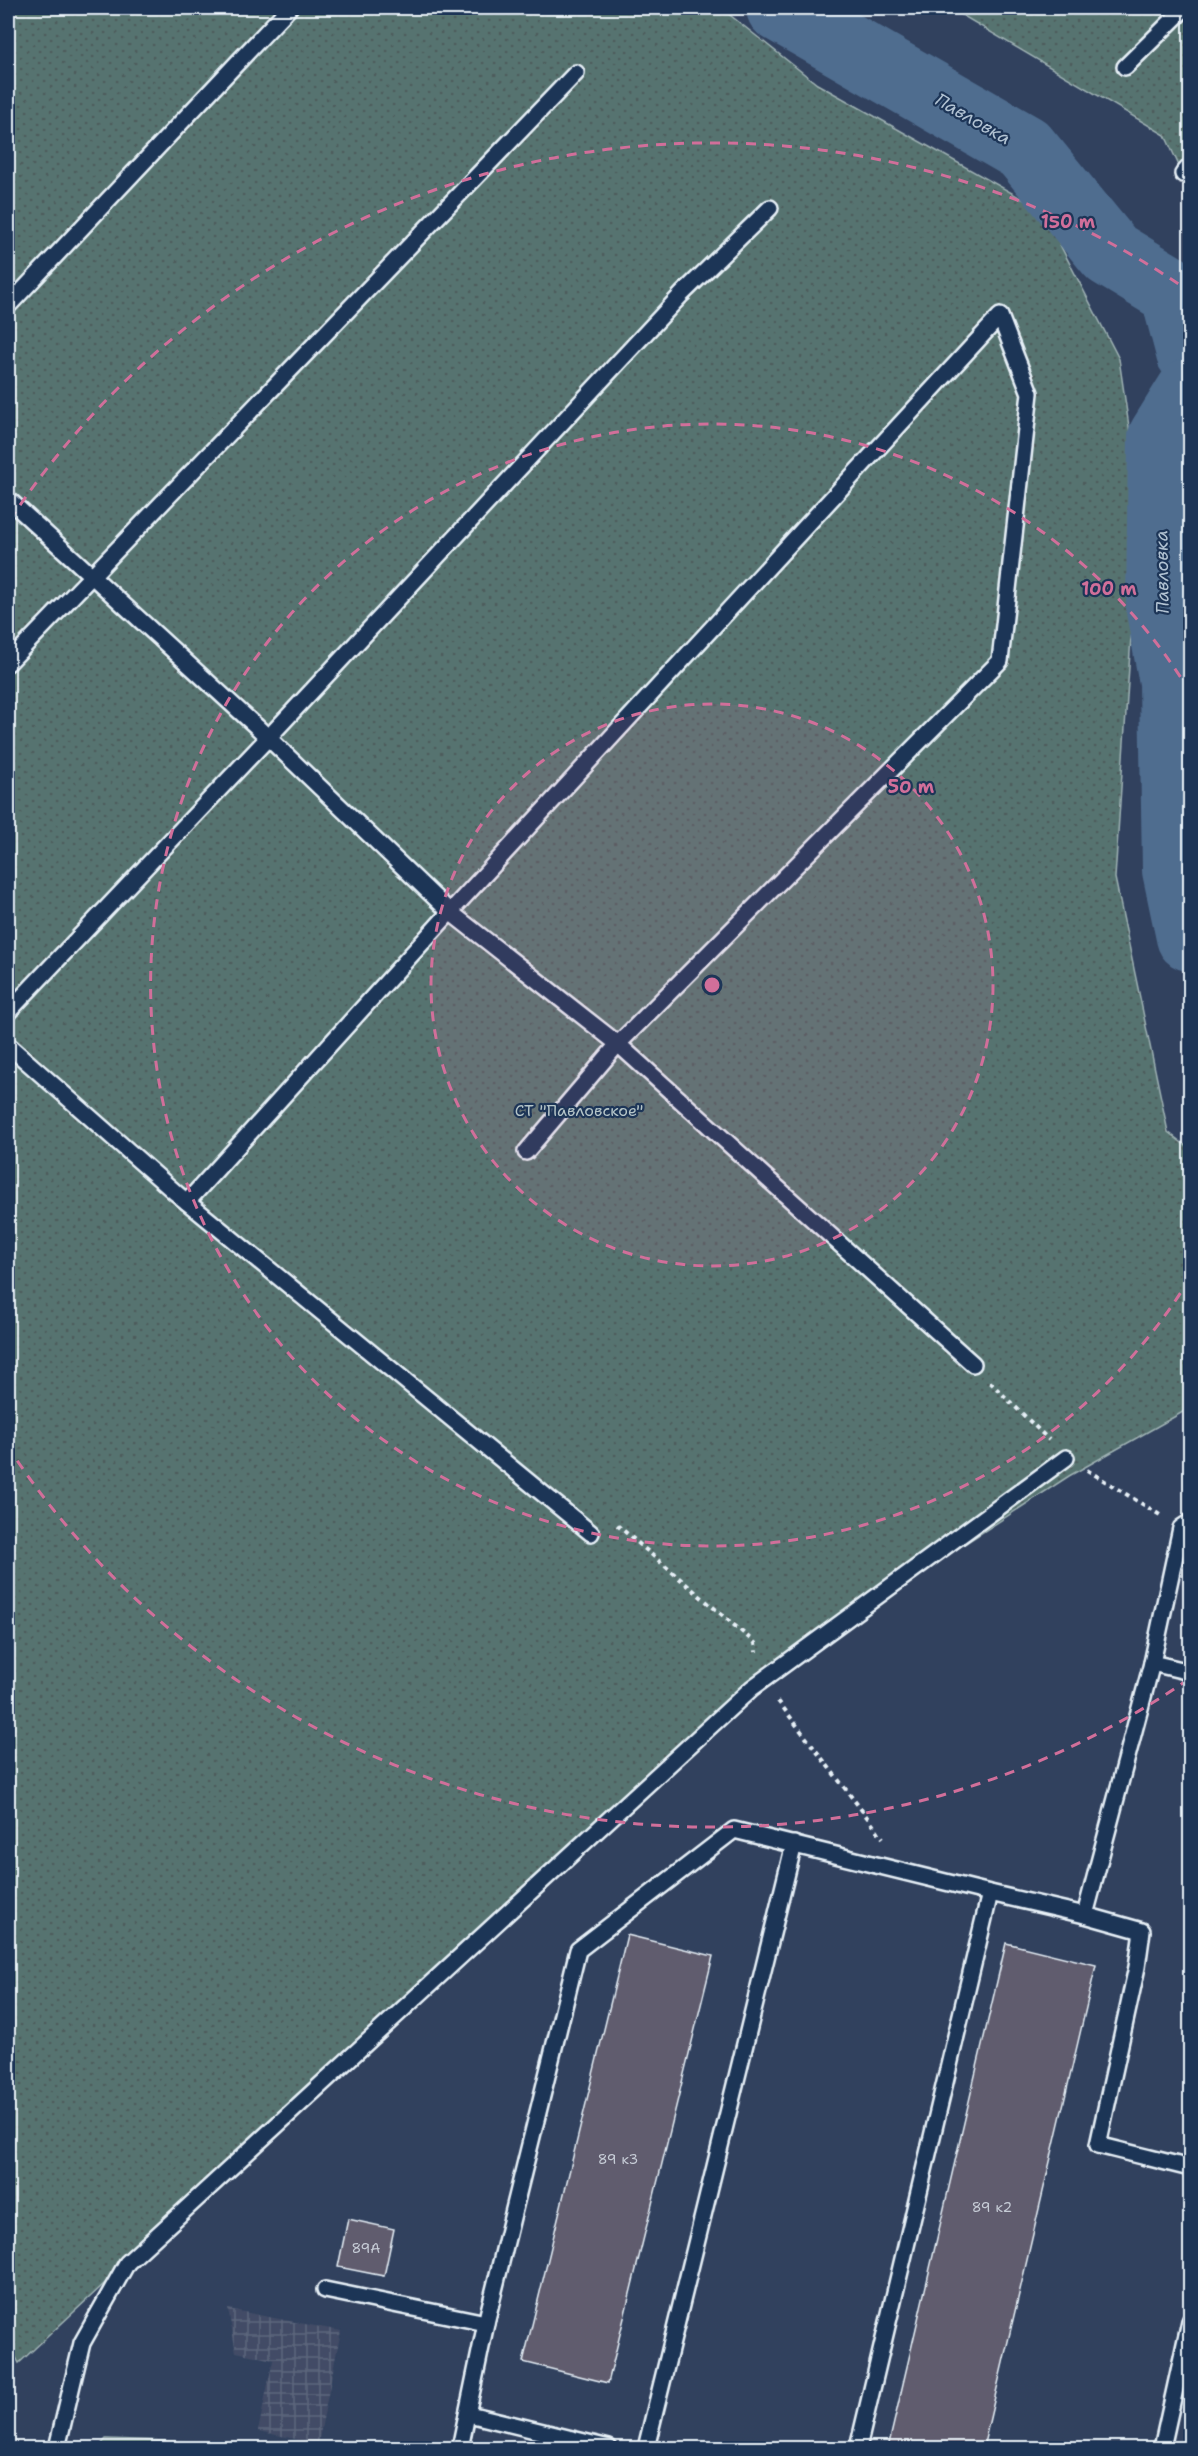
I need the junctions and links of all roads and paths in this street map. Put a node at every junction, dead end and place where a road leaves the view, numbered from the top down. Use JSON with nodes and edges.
{"nodes":[{"id":1,"x":289,"y":8,"type":"edge"},
{"id":2,"x":1185,"y":8,"type":"edge"},
{"id":3,"x":1125,"y":67,"type":"dead end"},
{"id":4,"x":576,"y":73,"type":"dead end"},
{"id":5,"x":770,"y":208,"type":"dead end"},
{"id":6,"x":8,"y":306,"type":"edge"},
{"id":7,"x":8,"y":499,"type":"edge"},
{"id":8,"x":91,"y":576,"type":"junction"},
{"id":9,"x":8,"y":663,"type":"edge"},
{"id":10,"x":268,"y":738,"type":"junction"},
{"id":11,"x":450,"y":912,"type":"junction"},
{"id":12,"x":8,"y":1012,"type":"edge"},
{"id":13,"x":618,"y":1044,"type":"junction"},
{"id":14,"x":8,"y":1045,"type":"edge"},
{"id":15,"x":526,"y":1152,"type":"dead end"},
{"id":16,"x":187,"y":1202,"type":"junction"},
{"id":17,"x":972,"y":1365,"type":"dead end"},
{"id":18,"x":1066,"y":1458,"type":"dead end"},
{"id":19,"x":1191,"y":1522,"type":"edge"},
{"id":20,"x":591,"y":1533,"type":"joint"},
{"id":21,"x":1152,"y":1663,"type":"junction"},
{"id":22,"x":1191,"y":1672,"type":"edge"},
{"id":23,"x":762,"y":1681,"type":"junction"},
{"id":24,"x":890,"y":1843,"type":"dead end"},
{"id":25,"x":794,"y":1844,"type":"junction"},
{"id":26,"x":990,"y":1893,"type":"junction"},
{"id":27,"x":1085,"y":1915,"type":"junction"},
{"id":28,"x":1191,"y":2168,"type":"edge"},
{"id":29,"x":325,"y":2290,"type":"dead end"},
{"id":30,"x":1191,"y":2321,"type":"edge"},
{"id":31,"x":486,"y":2323,"type":"junction"},
{"id":32,"x":469,"y":2414,"type":"junction"},
{"id":33,"x":57,"y":2448,"type":"edge"},
{"id":34,"x":460,"y":2448,"type":"edge"},
{"id":35,"x":609,"y":2448,"type":"edge"},
{"id":36,"x":646,"y":2448,"type":"edge"},
{"id":37,"x":858,"y":2448,"type":"edge"},
{"id":38,"x":1162,"y":2448,"type":"edge"}],
"edges":[{"from":1,"to":6,"type":"lane"},
{"from":2,"to":3,"type":"lane"},
{"from":4,"to":8,"type":"lane"},
{"from":5,"to":10,"type":"lane"},
{"from":7,"to":8,"type":"lane"},
{"from":8,"to":9,"type":"lane"},
{"from":8,"to":10,"type":"lane"},
{"from":10,"to":11,"type":"lane"},
{"from":10,"to":12,"type":"lane"},
{"from":11,"to":13,"type":"lane"},
{"from":11,"to":13,"type":"lane"},
{"from":11,"to":16,"type":"lane"},
{"from":13,"to":15,"type":"lane"},
{"from":13,"to":17,"type":"lane"},
{"from":14,"to":16,"type":"lane"},
{"from":16,"to":20,"type":"lane"},
{"from":18,"to":23,"type":"lane"},
{"from":19,"to":21,"type":"lane"},
{"from":20,"to":23,"type":"path"},
{"from":21,"to":22,"type":"lane"},
{"from":21,"to":27,"type":"lane"},
{"from":23,"to":24,"type":"path"},
{"from":23,"to":33,"type":"lane"},
{"from":25,"to":26,"type":"lane"},
{"from":25,"to":31,"type":"lane"},
{"from":25,"to":36,"type":"lane"},
{"from":26,"to":27,"type":"lane"},
{"from":26,"to":37,"type":"lane"},
{"from":27,"to":28,"type":"lane"},
{"from":29,"to":31,"type":"lane"},
{"from":30,"to":38,"type":"lane"},
{"from":31,"to":32,"type":"lane"},
{"from":32,"to":34,"type":"lane"},
{"from":32,"to":35,"type":"lane"}]}
